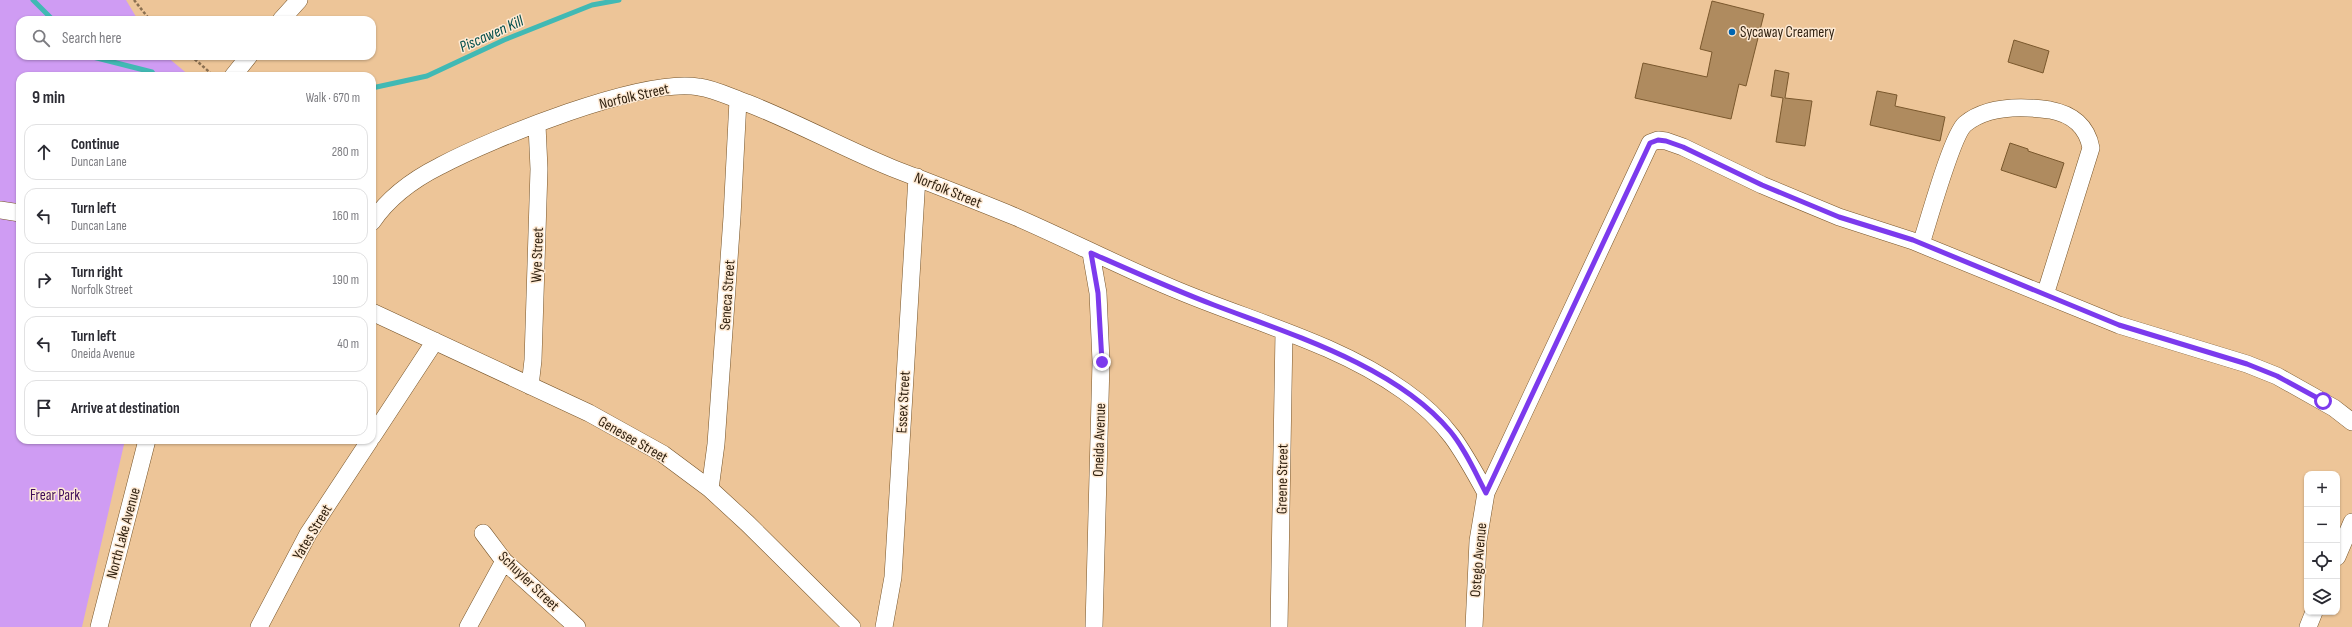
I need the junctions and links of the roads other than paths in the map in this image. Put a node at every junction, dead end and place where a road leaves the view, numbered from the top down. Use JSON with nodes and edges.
{"nodes":[{"id":1,"x":299,"y":0,"type":"edge"},
{"id":2,"x":285,"y":16,"type":"edge"},
{"id":3,"x":246,"y":60,"type":"edge"},
{"id":4,"x":236,"y":72,"type":"edge"},
{"id":5,"x":738,"y":100,"type":"junction"},
{"id":6,"x":537,"y":125,"type":"junction"},
{"id":7,"x":916,"y":177,"type":"junction"},
{"id":8,"x":0,"y":210,"type":"edge"},
{"id":9,"x":16,"y":212,"type":"edge"},
{"id":10,"x":376,"y":216,"type":"edge"},
{"id":11,"x":1921,"y":244,"type":"junction"},
{"id":12,"x":1091,"y":253,"type":"junction"},
{"id":13,"x":2045,"y":295,"type":"junction"},
{"id":14,"x":376,"y":314,"type":"edge"},
{"id":15,"x":1284,"y":332,"type":"junction"},
{"id":16,"x":435,"y":341,"type":"junction"},
{"id":17,"x":530,"y":386,"type":"junction"},
{"id":18,"x":2352,"y":422,"type":"edge"},
{"id":19,"x":376,"y":431,"type":"edge"},
{"id":20,"x":146,"y":444,"type":"edge"},
{"id":21,"x":367,"y":444,"type":"edge"},
{"id":22,"x":710,"y":489,"type":"junction"},
{"id":23,"x":1486,"y":493,"type":"junction"},
{"id":24,"x":2352,"y":522,"type":"edge"},
{"id":25,"x":483,"y":533,"type":"dead end"},
{"id":26,"x":2340,"y":550,"type":"edge"},
{"id":27,"x":504,"y":561,"type":"junction"},
{"id":28,"x":2313,"y":615,"type":"edge"},
{"id":29,"x":100,"y":627,"type":"edge"},
{"id":30,"x":259,"y":627,"type":"edge"},
{"id":31,"x":468,"y":627,"type":"edge"},
{"id":32,"x":577,"y":627,"type":"edge"},
{"id":33,"x":852,"y":627,"type":"edge"},
{"id":34,"x":884,"y":627,"type":"edge"},
{"id":35,"x":1094,"y":627,"type":"edge"},
{"id":36,"x":1279,"y":627,"type":"edge"},
{"id":37,"x":1474,"y":627,"type":"edge"},
{"id":38,"x":2308,"y":627,"type":"edge"}],
"edges":[{"from":1,"to":2,"type":"street"},
{"from":3,"to":4,"type":"street"},
{"from":5,"to":6,"type":"street","name":"Norfolk Street"},
{"from":5,"to":7,"type":"street","name":"Norfolk Street"},
{"from":5,"to":22,"type":"street","name":"Seneca Street"},
{"from":6,"to":10,"type":"street","name":"Norfolk Street"},
{"from":6,"to":17,"type":"street","name":"Wye Street"},
{"from":7,"to":12,"type":"street","name":"Norfolk Street"},
{"from":7,"to":34,"type":"street","name":"Essex Street"},
{"from":8,"to":9,"type":"street"},
{"from":11,"to":13,"type":"street","name":"Ostego Avenue"},
{"from":11,"to":13,"type":"street"},
{"from":11,"to":23,"type":"street","name":"Ostego Avenue"},
{"from":12,"to":15,"type":"street","name":"Norfolk Street"},
{"from":12,"to":35,"type":"street","name":"Oneida Avenue"},
{"from":13,"to":18,"type":"street","name":"Ostego Avenue"},
{"from":14,"to":16,"type":"street","name":"Genesee Street"},
{"from":15,"to":23,"type":"street","name":"Norfolk Street"},
{"from":15,"to":36,"type":"street","name":"Greene Street"},
{"from":16,"to":17,"type":"street","name":"Genesee Street"},
{"from":16,"to":19,"type":"street"},
{"from":17,"to":22,"type":"street","name":"Genesee Street"},
{"from":20,"to":29,"type":"street","name":"North Lake Avenue"},
{"from":21,"to":30,"type":"street","name":"Yates Street"},
{"from":22,"to":33,"type":"street","name":"Genesee Street"},
{"from":23,"to":37,"type":"street","name":"Ostego Avenue"},
{"from":24,"to":26,"type":"street"},
{"from":25,"to":27,"type":"street","name":"Schuyler Street"},
{"from":27,"to":31,"type":"street"},
{"from":27,"to":32,"type":"street","name":"Schuyler Street"},
{"from":28,"to":38,"type":"street"}]}
